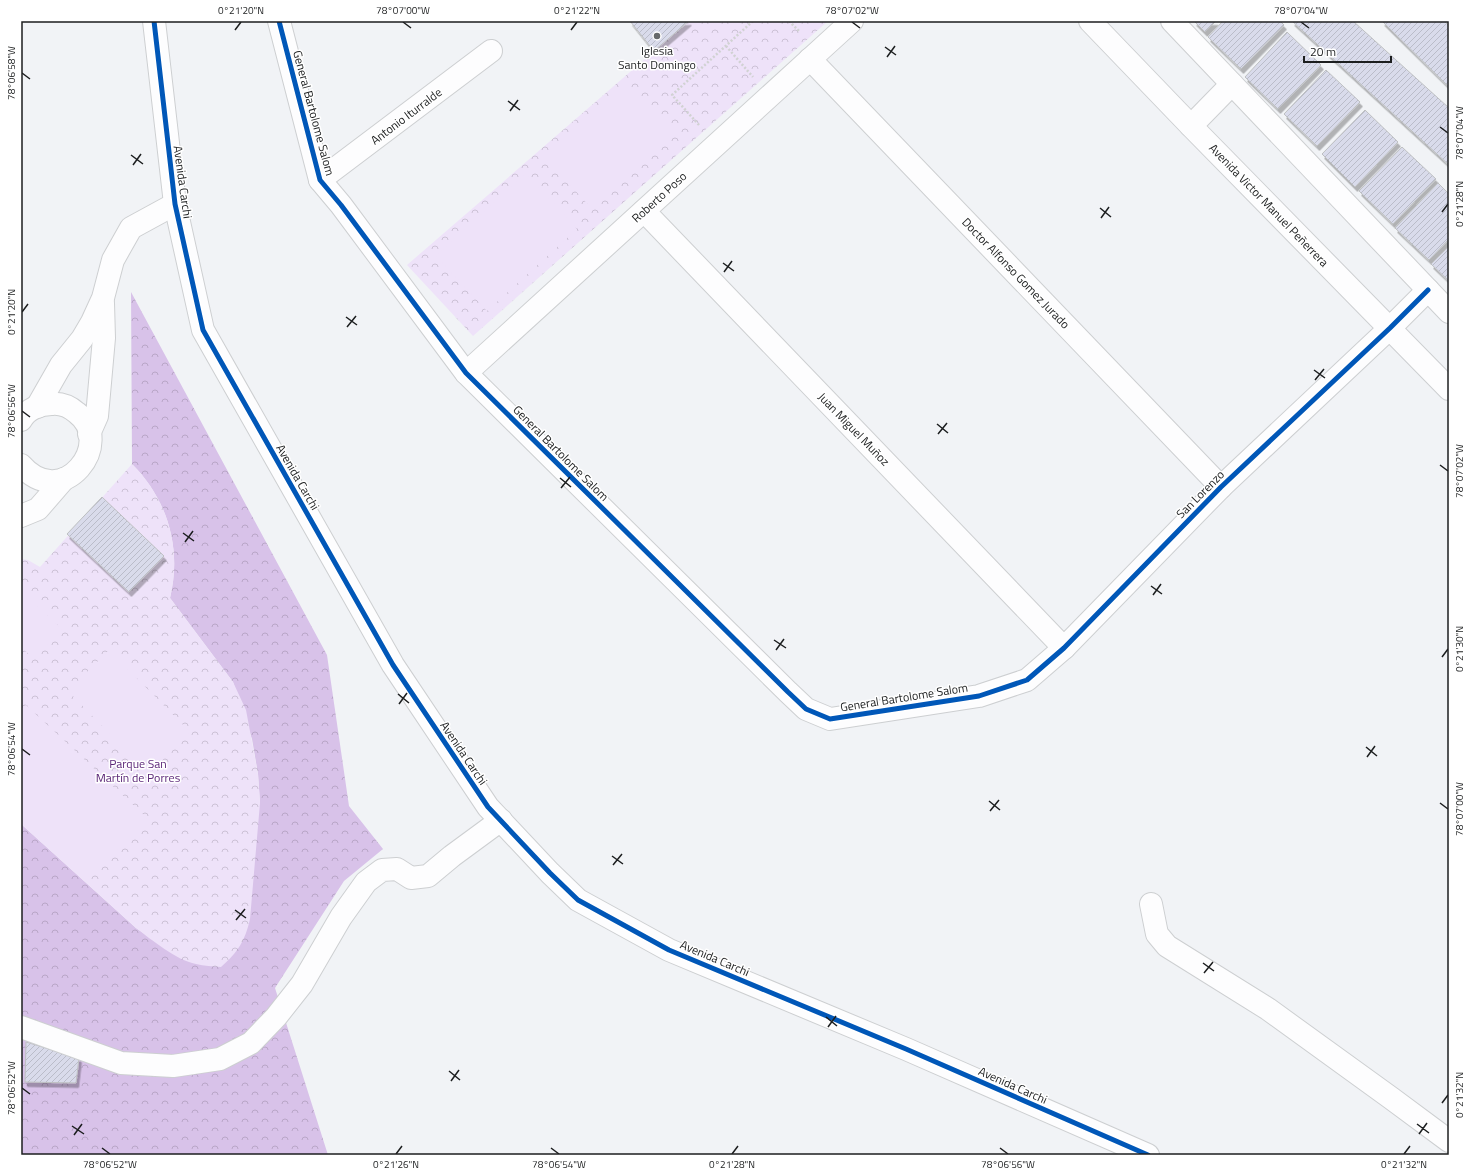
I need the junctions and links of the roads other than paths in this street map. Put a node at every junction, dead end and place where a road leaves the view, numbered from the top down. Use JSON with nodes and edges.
{"nodes":[{"id":1,"x":154,"y":21,"type":"edge"},
{"id":2,"x":278,"y":21,"type":"edge"},
{"id":3,"x":852,"y":21,"type":"edge"},
{"id":4,"x":1090,"y":21,"type":"edge"},
{"id":5,"x":1172,"y":21,"type":"edge"},
{"id":6,"x":491,"y":51,"type":"dead end"},
{"id":7,"x":810,"y":59,"type":"junction"},
{"id":8,"x":1232,"y":84,"type":"junction"},
{"id":9,"x":1191,"y":126,"type":"junction"},
{"id":10,"x":320,"y":180,"type":"junction"},
{"id":11,"x":175,"y":204,"type":"junction"},
{"id":12,"x":644,"y":211,"type":"junction"},
{"id":13,"x":1428,"y":290,"type":"junction"},
{"id":14,"x":103,"y":298,"type":"junction"},
{"id":15,"x":1449,"y":312,"type":"edge"},
{"id":16,"x":1390,"y":328,"type":"junction"},
{"id":17,"x":466,"y":372,"type":"junction"},
{"id":18,"x":1449,"y":389,"type":"edge"},
{"id":19,"x":26,"y":411,"type":"edge"},
{"id":20,"x":89,"y":434,"type":"junction"},
{"id":21,"x":21,"y":465,"type":"edge"},
{"id":22,"x":64,"y":479,"type":"junction"},
{"id":23,"x":1221,"y":487,"type":"junction"},
{"id":24,"x":21,"y":516,"type":"edge"},
{"id":25,"x":1064,"y":648,"type":"junction"},
{"id":26,"x":979,"y":696,"type":"joint"},
{"id":27,"x":501,"y":820,"type":"junction"},
{"id":28,"x":1151,"y":904,"type":"dead end"},
{"id":29,"x":21,"y":1026,"type":"edge"},
{"id":30,"x":1449,"y":1141,"type":"edge"},
{"id":31,"x":1148,"y":1155,"type":"edge"}],
"edges":[{"from":1,"to":11,"type":"street","name":"Avenida Carchi"},
{"from":2,"to":10,"type":"street","name":"General Bartolome Salom"},
{"from":3,"to":7,"type":"street","name":"Roberto Poso"},
{"from":4,"to":9,"type":"street","name":"Avenida Victor Manuel Peñerrera"},
{"from":5,"to":8,"type":"street"},
{"from":6,"to":10,"type":"street","name":"Antonio Iturralde"},
{"from":7,"to":12,"type":"street","name":"Roberto Poso"},
{"from":7,"to":23,"type":"street","name":"Doctor Alfonso Gomez Jurado"},
{"from":8,"to":9,"type":"street"},
{"from":8,"to":13,"type":"street"},
{"from":9,"to":16,"type":"street","name":"Avenida Victor Manuel Peñerrera"},
{"from":10,"to":17,"type":"street","name":"General Bartolome Salom"},
{"from":11,"to":14,"type":"street"},
{"from":11,"to":27,"type":"street","name":"Avenida Carchi"},
{"from":12,"to":17,"type":"street","name":"Roberto Poso"},
{"from":12,"to":25,"type":"street","name":"Juan Miguel Muñoz"},
{"from":13,"to":15,"type":"street"},
{"from":13,"to":16,"type":"street","name":"San Lorenzo"},
{"from":14,"to":19,"type":"street"},
{"from":14,"to":20,"type":"street"},
{"from":16,"to":18,"type":"street","name":"Avenida Victor Manuel Peñerrera"},
{"from":16,"to":23,"type":"street","name":"San Lorenzo"},
{"from":17,"to":26,"type":"street","name":"General Bartolome Salom"},
{"from":19,"to":20,"type":"street"},
{"from":20,"to":22,"type":"street"},
{"from":21,"to":22,"type":"street"},
{"from":22,"to":24,"type":"street"},
{"from":23,"to":25,"type":"street","name":"San Lorenzo"},
{"from":25,"to":26,"type":"street","name":"San Lorenzo"},
{"from":27,"to":29,"type":"street"},
{"from":27,"to":31,"type":"street","name":"Avenida Carchi"},
{"from":28,"to":30,"type":"street"}]}
